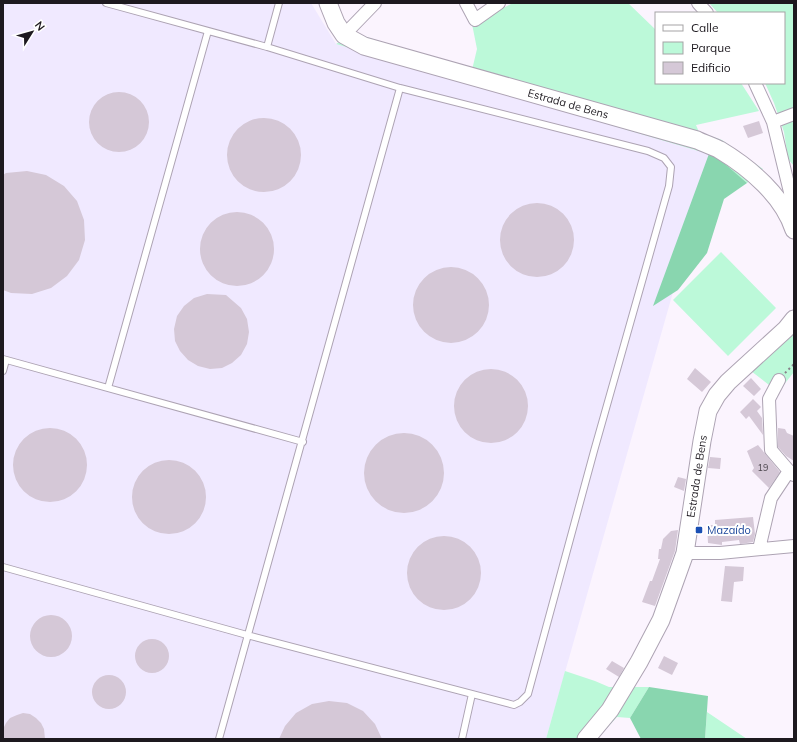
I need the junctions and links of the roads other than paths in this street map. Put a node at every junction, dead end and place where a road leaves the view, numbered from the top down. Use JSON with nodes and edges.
{"nodes":[{"id":1,"x":106,"y":3,"type":"edge"},
{"id":2,"x":279,"y":3,"type":"edge"},
{"id":3,"x":328,"y":3,"type":"edge"},
{"id":4,"x":375,"y":3,"type":"edge"},
{"id":5,"x":466,"y":3,"type":"edge"},
{"id":6,"x":499,"y":3,"type":"edge"},
{"id":7,"x":698,"y":3,"type":"edge"},
{"id":8,"x":706,"y":12,"type":"edge"},
{"id":9,"x":208,"y":31,"type":"junction"},
{"id":10,"x":344,"y":35,"type":"junction"},
{"id":11,"x":267,"y":47,"type":"junction"},
{"id":12,"x":755,"y":84,"type":"edge"},
{"id":13,"x":400,"y":88,"type":"junction"},
{"id":14,"x":794,"y":114,"type":"edge"},
{"id":15,"x":773,"y":122,"type":"junction"},
{"id":16,"x":785,"y":173,"type":"junction"},
{"id":17,"x":761,"y":183,"type":"junction"},
{"id":18,"x":784,"y":196,"type":"junction"},
{"id":19,"x":792,"y":225,"type":"edge"},
{"id":20,"x":794,"y":318,"type":"edge"},
{"id":21,"x":4,"y":360,"type":"edge"},
{"id":22,"x":3,"y":371,"type":"edge"},
{"id":23,"x":779,"y":380,"type":"dead end"},
{"id":24,"x":108,"y":388,"type":"junction"},
{"id":25,"x":303,"y":442,"type":"junction"},
{"id":26,"x":792,"y":473,"type":"edge"},
{"id":27,"x":794,"y":546,"type":"edge"},
{"id":28,"x":759,"y":550,"type":"junction"},
{"id":29,"x":685,"y":553,"type":"junction"},
{"id":30,"x":3,"y":567,"type":"edge"},
{"id":31,"x":247,"y":635,"type":"junction"},
{"id":32,"x":472,"y":694,"type":"junction"},
{"id":33,"x":219,"y":739,"type":"edge"},
{"id":34,"x":462,"y":739,"type":"edge"},
{"id":35,"x":586,"y":739,"type":"edge"}],
"edges":[{"from":1,"to":9,"type":"lane"},
{"from":2,"to":11,"type":"lane"},
{"from":3,"to":10,"type":"street"},
{"from":4,"to":10,"type":"street"},
{"from":5,"to":6,"type":"street"},
{"from":7,"to":8,"type":"street"},
{"from":9,"to":11,"type":"lane"},
{"from":9,"to":24,"type":"lane"},
{"from":10,"to":17,"type":"street","name":"Estrada de Bens"},
{"from":11,"to":13,"type":"lane"},
{"from":12,"to":15,"type":"street"},
{"from":13,"to":25,"type":"lane"},
{"from":13,"to":32,"type":"lane"},
{"from":14,"to":15,"type":"street"},
{"from":15,"to":16,"type":"street"},
{"from":16,"to":17,"type":"street"},
{"from":16,"to":18,"type":"street"},
{"from":17,"to":18,"type":"street","name":"Estrada de Bens"},
{"from":18,"to":19,"type":"street","name":"Estrada de Bens"},
{"from":20,"to":29,"type":"street","name":"Estrada de Bens"},
{"from":21,"to":22,"type":"lane"},
{"from":21,"to":24,"type":"lane"},
{"from":23,"to":26,"type":"street"},
{"from":24,"to":25,"type":"lane"},
{"from":25,"to":31,"type":"lane"},
{"from":26,"to":28,"type":"street"},
{"from":27,"to":28,"type":"street"},
{"from":28,"to":29,"type":"street"},
{"from":29,"to":35,"type":"street","name":"Estrada de Bens"},
{"from":30,"to":31,"type":"lane"},
{"from":31,"to":32,"type":"lane"},
{"from":31,"to":33,"type":"lane"},
{"from":32,"to":34,"type":"lane"}]}
